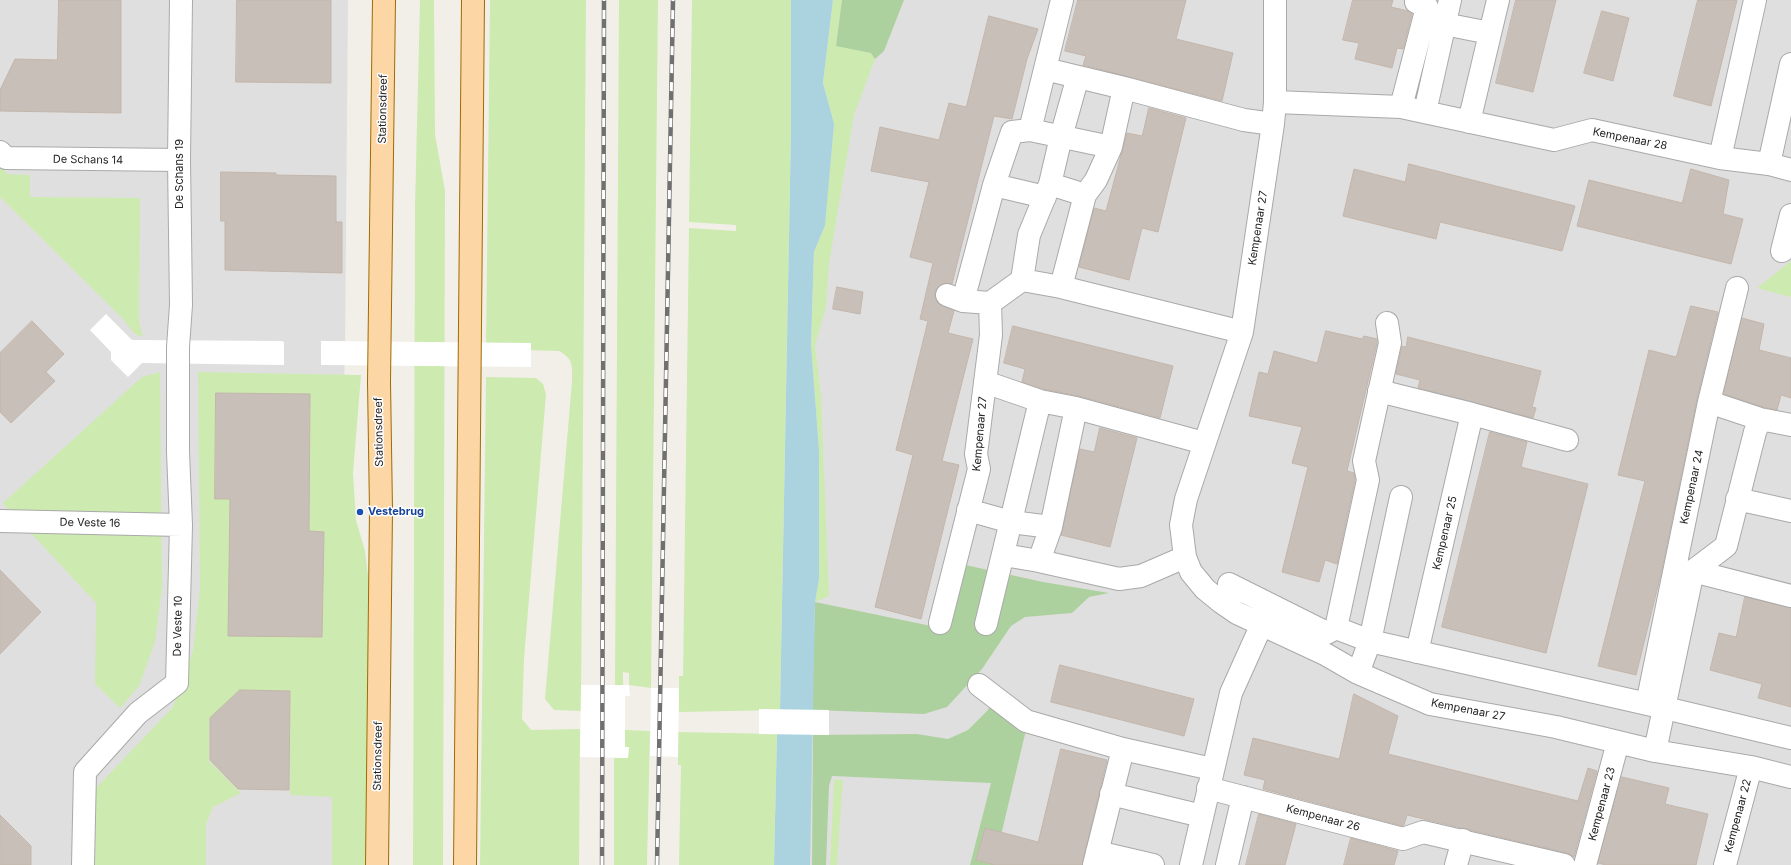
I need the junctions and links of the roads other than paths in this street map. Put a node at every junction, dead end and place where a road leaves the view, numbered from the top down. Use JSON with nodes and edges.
{"nodes":[{"id":1,"x":181,"y":0,"type":"edge"},
{"id":2,"x":384,"y":0,"type":"edge"},
{"id":3,"x":473,"y":0,"type":"edge"},
{"id":4,"x":1062,"y":0,"type":"edge"},
{"id":5,"x":1273,"y":0,"type":"edge"},
{"id":6,"x":1450,"y":0,"type":"edge"},
{"id":7,"x":1755,"y":0,"type":"edge"},
{"id":8,"x":1493,"y":1,"type":"edge"},
{"id":9,"x":1422,"y":4,"type":"edge"},
{"id":10,"x":1444,"y":24,"type":"junction"},
{"id":11,"x":1490,"y":33,"type":"junction"},
{"id":12,"x":1045,"y":69,"type":"junction"},
{"id":13,"x":1790,"y":72,"type":"edge"},
{"id":14,"x":1075,"y":87,"type":"dead end"},
{"id":15,"x":1124,"y":88,"type":"junction"},
{"id":16,"x":1275,"y":102,"type":"junction"},
{"id":17,"x":1402,"y":107,"type":"junction"},
{"id":18,"x":1424,"y":112,"type":"junction"},
{"id":19,"x":1469,"y":122,"type":"junction"},
{"id":20,"x":1273,"y":124,"type":"junction"},
{"id":21,"x":1030,"y":130,"type":"junction"},
{"id":22,"x":1061,"y":137,"type":"junction"},
{"id":23,"x":1111,"y":147,"type":"junction"},
{"id":24,"x":0,"y":152,"type":"edge"},
{"id":25,"x":1720,"y":158,"type":"junction"},
{"id":26,"x":179,"y":160,"type":"junction"},
{"id":27,"x":1769,"y":164,"type":"junction"},
{"id":28,"x":1791,"y":170,"type":"edge"},
{"id":29,"x":994,"y":185,"type":"junction"},
{"id":30,"x":1047,"y":191,"type":"junction"},
{"id":31,"x":1085,"y":195,"type":"junction"},
{"id":32,"x":1791,"y":215,"type":"edge"},
{"id":33,"x":1782,"y":252,"type":"dead end"},
{"id":34,"x":1022,"y":280,"type":"junction"},
{"id":35,"x":1062,"y":287,"type":"junction"},
{"id":36,"x":1737,"y":288,"type":"dead end"},
{"id":37,"x":990,"y":303,"type":"junction"},
{"id":38,"x":1387,"y":322,"type":"dead end"},
{"id":39,"x":1242,"y":332,"type":"junction"},
{"id":40,"x":178,"y":347,"type":"joint"},
{"id":41,"x":985,"y":382,"type":"junction"},
{"id":42,"x":1379,"y":391,"type":"junction"},
{"id":43,"x":1040,"y":401,"type":"junction"},
{"id":44,"x":1710,"y":402,"type":"junction"},
{"id":45,"x":1076,"y":408,"type":"junction"},
{"id":46,"x":1472,"y":414,"type":"junction"},
{"id":47,"x":1758,"y":426,"type":"junction"},
{"id":48,"x":1791,"y":426,"type":"edge"},
{"id":49,"x":1567,"y":440,"type":"dead end"},
{"id":50,"x":1204,"y":443,"type":"junction"},
{"id":51,"x":1401,"y":497,"type":"dead end"},
{"id":52,"x":1737,"y":499,"type":"junction"},
{"id":53,"x":968,"y":510,"type":"junction"},
{"id":54,"x":1791,"y":511,"type":"edge"},
{"id":55,"x":0,"y":521,"type":"edge"},
{"id":56,"x":1011,"y":522,"type":"junction"},
{"id":57,"x":181,"y":525,"type":"junction"},
{"id":58,"x":1050,"y":527,"type":"junction"},
{"id":59,"x":1004,"y":555,"type":"junction"},
{"id":60,"x":1184,"y":557,"type":"junction"},
{"id":61,"x":1039,"y":561,"type":"junction"},
{"id":62,"x":1683,"y":572,"type":"junction"},
{"id":63,"x":1229,"y":584,"type":"dead end"},
{"id":64,"x":1791,"y":596,"type":"edge"},
{"id":65,"x":1791,"y":609,"type":"edge"},
{"id":66,"x":1791,"y":613,"type":"edge"},
{"id":67,"x":940,"y":623,"type":"dead end"},
{"id":68,"x":986,"y":624,"type":"dead end"},
{"id":69,"x":1262,"y":624,"type":"junction"},
{"id":70,"x":1336,"y":628,"type":"junction"},
{"id":71,"x":1370,"y":641,"type":"junction"},
{"id":72,"x":1417,"y":652,"type":"junction"},
{"id":73,"x":1358,"y":673,"type":"junction"},
{"id":74,"x":979,"y":685,"type":"dead end"},
{"id":75,"x":1656,"y":706,"type":"junction"},
{"id":76,"x":1791,"y":738,"type":"edge"},
{"id":77,"x":1618,"y":742,"type":"junction"},
{"id":78,"x":1124,"y":749,"type":"junction"},
{"id":79,"x":1655,"y":751,"type":"junction"},
{"id":80,"x":1751,"y":767,"type":"junction"},
{"id":81,"x":1791,"y":777,"type":"edge"},
{"id":82,"x":1210,"y":778,"type":"junction"},
{"id":83,"x":1111,"y":794,"type":"junction"},
{"id":84,"x":1243,"y":798,"type":"junction"},
{"id":85,"x":1202,"y":816,"type":"junction"},
{"id":86,"x":1463,"y":840,"type":"junction"},
{"id":87,"x":1096,"y":859,"type":"edge"},
{"id":88,"x":1513,"y":860,"type":"edge"},
{"id":89,"x":1129,"y":862,"type":"edge"},
{"id":90,"x":83,"y":865,"type":"edge"},
{"id":91,"x":377,"y":865,"type":"edge"},
{"id":92,"x":465,"y":865,"type":"edge"},
{"id":93,"x":1153,"y":865,"type":"edge"},
{"id":94,"x":1191,"y":865,"type":"edge"},
{"id":95,"x":1227,"y":865,"type":"edge"},
{"id":96,"x":1456,"y":865,"type":"edge"},
{"id":97,"x":1564,"y":865,"type":"edge"},
{"id":98,"x":1585,"y":865,"type":"edge"},
{"id":99,"x":1725,"y":865,"type":"edge"}],
"edges":[{"from":1,"to":26,"type":"street","name":"De Schans 19"},
{"from":2,"to":91,"type":"main road","name":"Stationsdreef"},
{"from":3,"to":92,"type":"main road"},
{"from":4,"to":12,"type":"street"},
{"from":5,"to":16,"type":"street","name":"Kempenaar 27"},
{"from":6,"to":10,"type":"street"},
{"from":7,"to":25,"type":"street"},
{"from":8,"to":11,"type":"street"},
{"from":9,"to":10,"type":"street"},
{"from":9,"to":17,"type":"street"},
{"from":10,"to":11,"type":"street"},
{"from":10,"to":18,"type":"street"},
{"from":11,"to":19,"type":"street"},
{"from":12,"to":15,"type":"street"},
{"from":12,"to":21,"type":"street"},
{"from":13,"to":27,"type":"street"},
{"from":14,"to":22,"type":"street"},
{"from":15,"to":20,"type":"street"},
{"from":15,"to":23,"type":"street"},
{"from":16,"to":17,"type":"street","name":"Kempenaar 28"},
{"from":16,"to":20,"type":"street","name":"Kempenaar 27"},
{"from":17,"to":18,"type":"street","name":"Kempenaar 28"},
{"from":18,"to":19,"type":"street","name":"Kempenaar 28"},
{"from":19,"to":25,"type":"street","name":"Kempenaar 28"},
{"from":20,"to":39,"type":"street","name":"Kempenaar 27"},
{"from":21,"to":22,"type":"street"},
{"from":21,"to":29,"type":"street"},
{"from":22,"to":23,"type":"street"},
{"from":22,"to":30,"type":"street"},
{"from":23,"to":31,"type":"street"},
{"from":24,"to":26,"type":"street","name":"De Schans 14"},
{"from":25,"to":27,"type":"street","name":"Kempenaar 28"},
{"from":26,"to":40,"type":"street","name":"De Schans 19"},
{"from":27,"to":28,"type":"street","name":"Kempenaar 28"},
{"from":29,"to":30,"type":"street"},
{"from":29,"to":37,"type":"street"},
{"from":30,"to":31,"type":"street"},
{"from":30,"to":34,"type":"street"},
{"from":31,"to":35,"type":"street"},
{"from":32,"to":33,"type":"street"},
{"from":34,"to":35,"type":"street"},
{"from":34,"to":37,"type":"street"},
{"from":35,"to":39,"type":"street"},
{"from":36,"to":44,"type":"street","name":"Kempenaar 24"},
{"from":37,"to":41,"type":"street","name":"Kempenaar 27"},
{"from":38,"to":42,"type":"street"},
{"from":39,"to":50,"type":"street","name":"Kempenaar 27"},
{"from":40,"to":57,"type":"street","name":"De Veste 10"},
{"from":41,"to":43,"type":"street","name":"Kempenaar 27"},
{"from":41,"to":53,"type":"street","name":"Kempenaar 27"},
{"from":42,"to":46,"type":"street"},
{"from":42,"to":70,"type":"street"},
{"from":43,"to":45,"type":"street","name":"Kempenaar 27"},
{"from":43,"to":56,"type":"street"},
{"from":44,"to":47,"type":"street"},
{"from":44,"to":62,"type":"street","name":"Kempenaar 24"},
{"from":45,"to":50,"type":"street","name":"Kempenaar 27"},
{"from":45,"to":58,"type":"street"},
{"from":46,"to":49,"type":"street"},
{"from":46,"to":72,"type":"street","name":"Kempenaar 25"},
{"from":47,"to":48,"type":"street"},
{"from":47,"to":52,"type":"street"},
{"from":50,"to":60,"type":"street","name":"Kempenaar 27"},
{"from":51,"to":71,"type":"street"},
{"from":52,"to":54,"type":"street"},
{"from":52,"to":62,"type":"street"},
{"from":53,"to":56,"type":"street"},
{"from":53,"to":67,"type":"street","name":"Kempenaar 27"},
{"from":55,"to":57,"type":"street","name":"De Veste 16"},
{"from":56,"to":58,"type":"street"},
{"from":56,"to":59,"type":"street"},
{"from":57,"to":90,"type":"street","name":"De Veste 10"},
{"from":58,"to":61,"type":"street"},
{"from":59,"to":61,"type":"street"},
{"from":59,"to":68,"type":"street"},
{"from":60,"to":61,"type":"street"},
{"from":60,"to":69,"type":"street","name":"Kempenaar 27"},
{"from":62,"to":64,"type":"street"},
{"from":62,"to":75,"type":"street","name":"Kempenaar 24"},
{"from":63,"to":70,"type":"street"},
{"from":65,"to":66,"type":"street"},
{"from":69,"to":73,"type":"street","name":"Kempenaar 27"},
{"from":69,"to":82,"type":"street"},
{"from":70,"to":71,"type":"street"},
{"from":71,"to":72,"type":"street"},
{"from":71,"to":73,"type":"street"},
{"from":72,"to":75,"type":"street"},
{"from":73,"to":77,"type":"street","name":"Kempenaar 27"},
{"from":74,"to":78,"type":"street","name":"Kempenaar 26"},
{"from":75,"to":76,"type":"street"},
{"from":75,"to":79,"type":"street","name":"Kempenaar 24"},
{"from":77,"to":79,"type":"street","name":"Kempenaar 27"},
{"from":77,"to":98,"type":"street","name":"Kempenaar 23"},
{"from":78,"to":82,"type":"street","name":"Kempenaar 26"},
{"from":78,"to":83,"type":"street"},
{"from":79,"to":80,"type":"street","name":"Kempenaar 27"},
{"from":80,"to":81,"type":"street","name":"Kempenaar 27"},
{"from":80,"to":99,"type":"street","name":"Kempenaar 22"},
{"from":82,"to":84,"type":"street","name":"Kempenaar 26"},
{"from":82,"to":85,"type":"street"},
{"from":83,"to":85,"type":"street"},
{"from":83,"to":87,"type":"street"},
{"from":84,"to":86,"type":"street","name":"Kempenaar 26"},
{"from":84,"to":95,"type":"street"},
{"from":85,"to":94,"type":"street"},
{"from":86,"to":88,"type":"street"},
{"from":86,"to":96,"type":"street"},
{"from":87,"to":89,"type":"street"},
{"from":88,"to":97,"type":"street"},
{"from":89,"to":93,"type":"street"}]}
